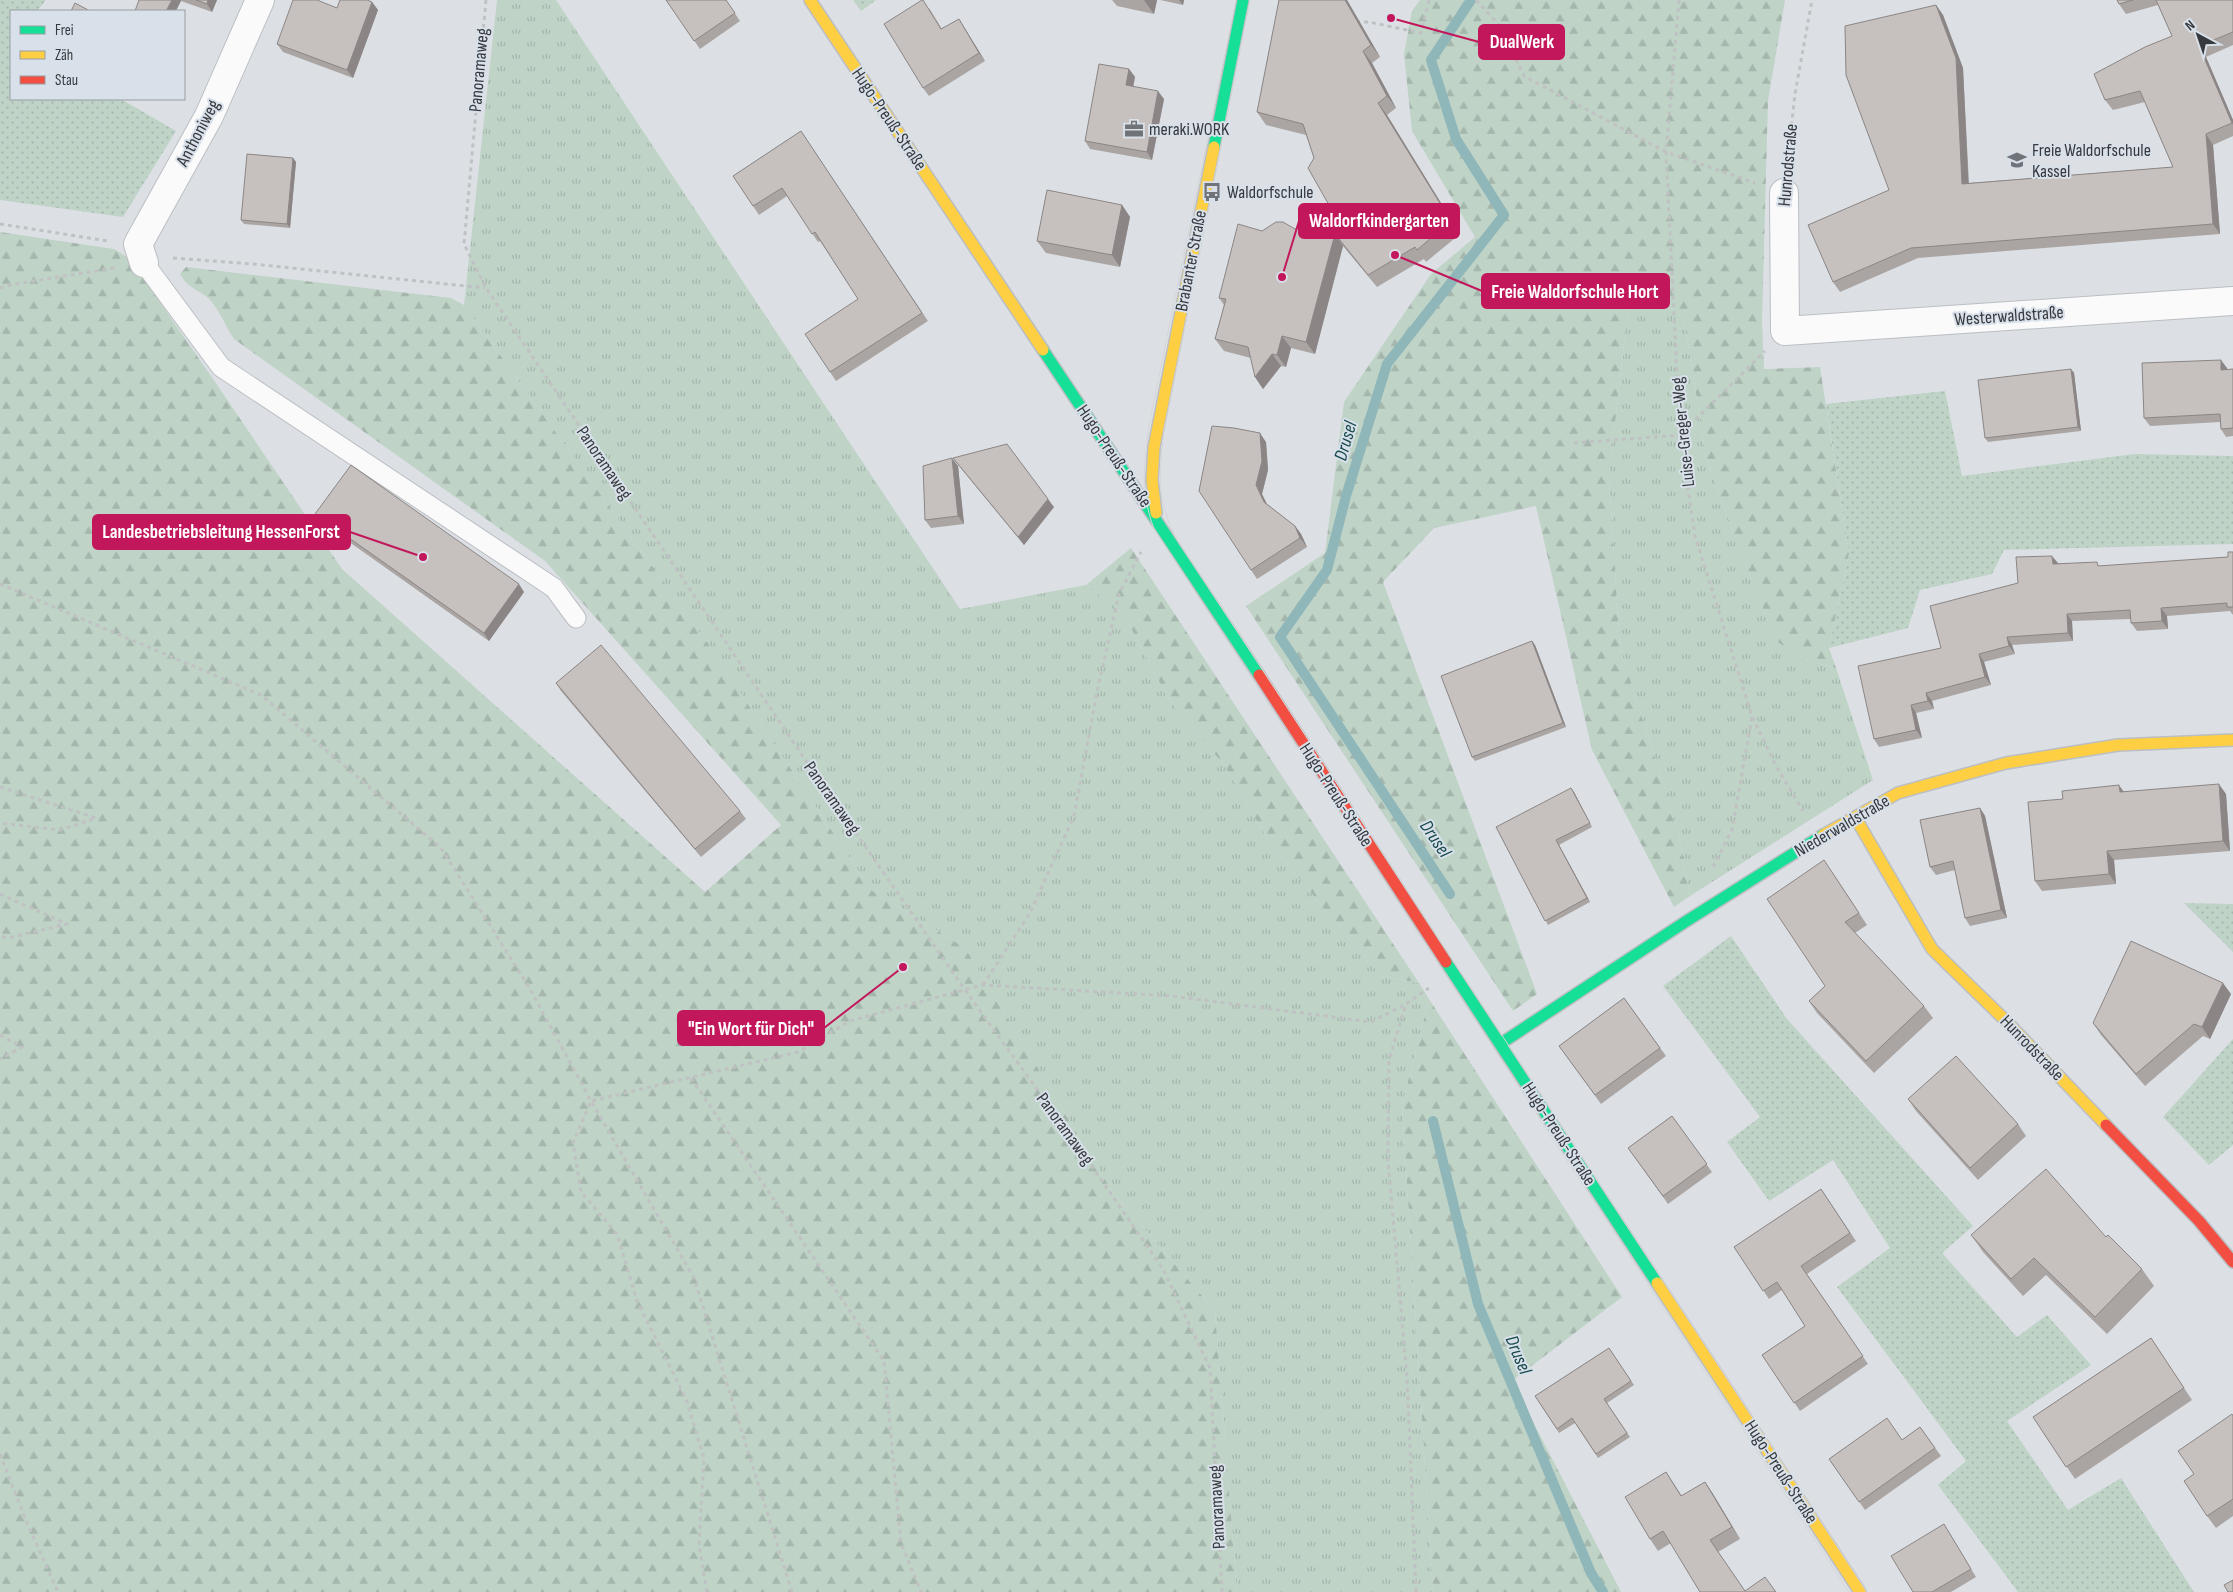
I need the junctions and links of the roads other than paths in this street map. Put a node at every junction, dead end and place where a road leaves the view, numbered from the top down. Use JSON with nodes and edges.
{"nodes":[{"id":1,"x":260,"y":0,"type":"edge"},
{"id":2,"x":810,"y":0,"type":"edge"},
{"id":3,"x":1242,"y":0,"type":"edge"},
{"id":4,"x":1784,"y":193,"type":"road end"},
{"id":5,"x":141,"y":253,"type":"joint"},
{"id":6,"x":2233,"y":301,"type":"edge"},
{"id":7,"x":1785,"y":331,"type":"joint"},
{"id":8,"x":1158,"y":522,"type":"junction"},
{"id":9,"x":576,"y":618,"type":"dead end"},
{"id":10,"x":2233,"y":740,"type":"edge"},
{"id":11,"x":1854,"y":817,"type":"junction"},
{"id":12,"x":1500,"y":1044,"type":"junction"},
{"id":13,"x":2233,"y":1262,"type":"edge"},
{"id":14,"x":1860,"y":1592,"type":"edge"}],
"edges":[{"from":1,"to":5,"type":"street","name":"Anthoniweg"},
{"from":2,"to":8,"type":"street","name":"Hugo-Preuß-Straße"},
{"from":3,"to":8,"type":"street","name":"Brabanter Straße"},
{"from":4,"to":7,"type":"street","name":"Hunrodstraße"},
{"from":5,"to":9,"type":"lane"},
{"from":6,"to":7,"type":"street","name":"Westerwaldstraße"},
{"from":8,"to":12,"type":"street","name":"Hugo-Preuß-Straße"},
{"from":10,"to":11,"type":"street","name":"Niederwaldstraße"},
{"from":11,"to":12,"type":"street","name":"Niederwaldstraße"},
{"from":11,"to":13,"type":"street","name":"Hunrodstraße"},
{"from":12,"to":14,"type":"street","name":"Hugo-Preuß-Straße"}]}
